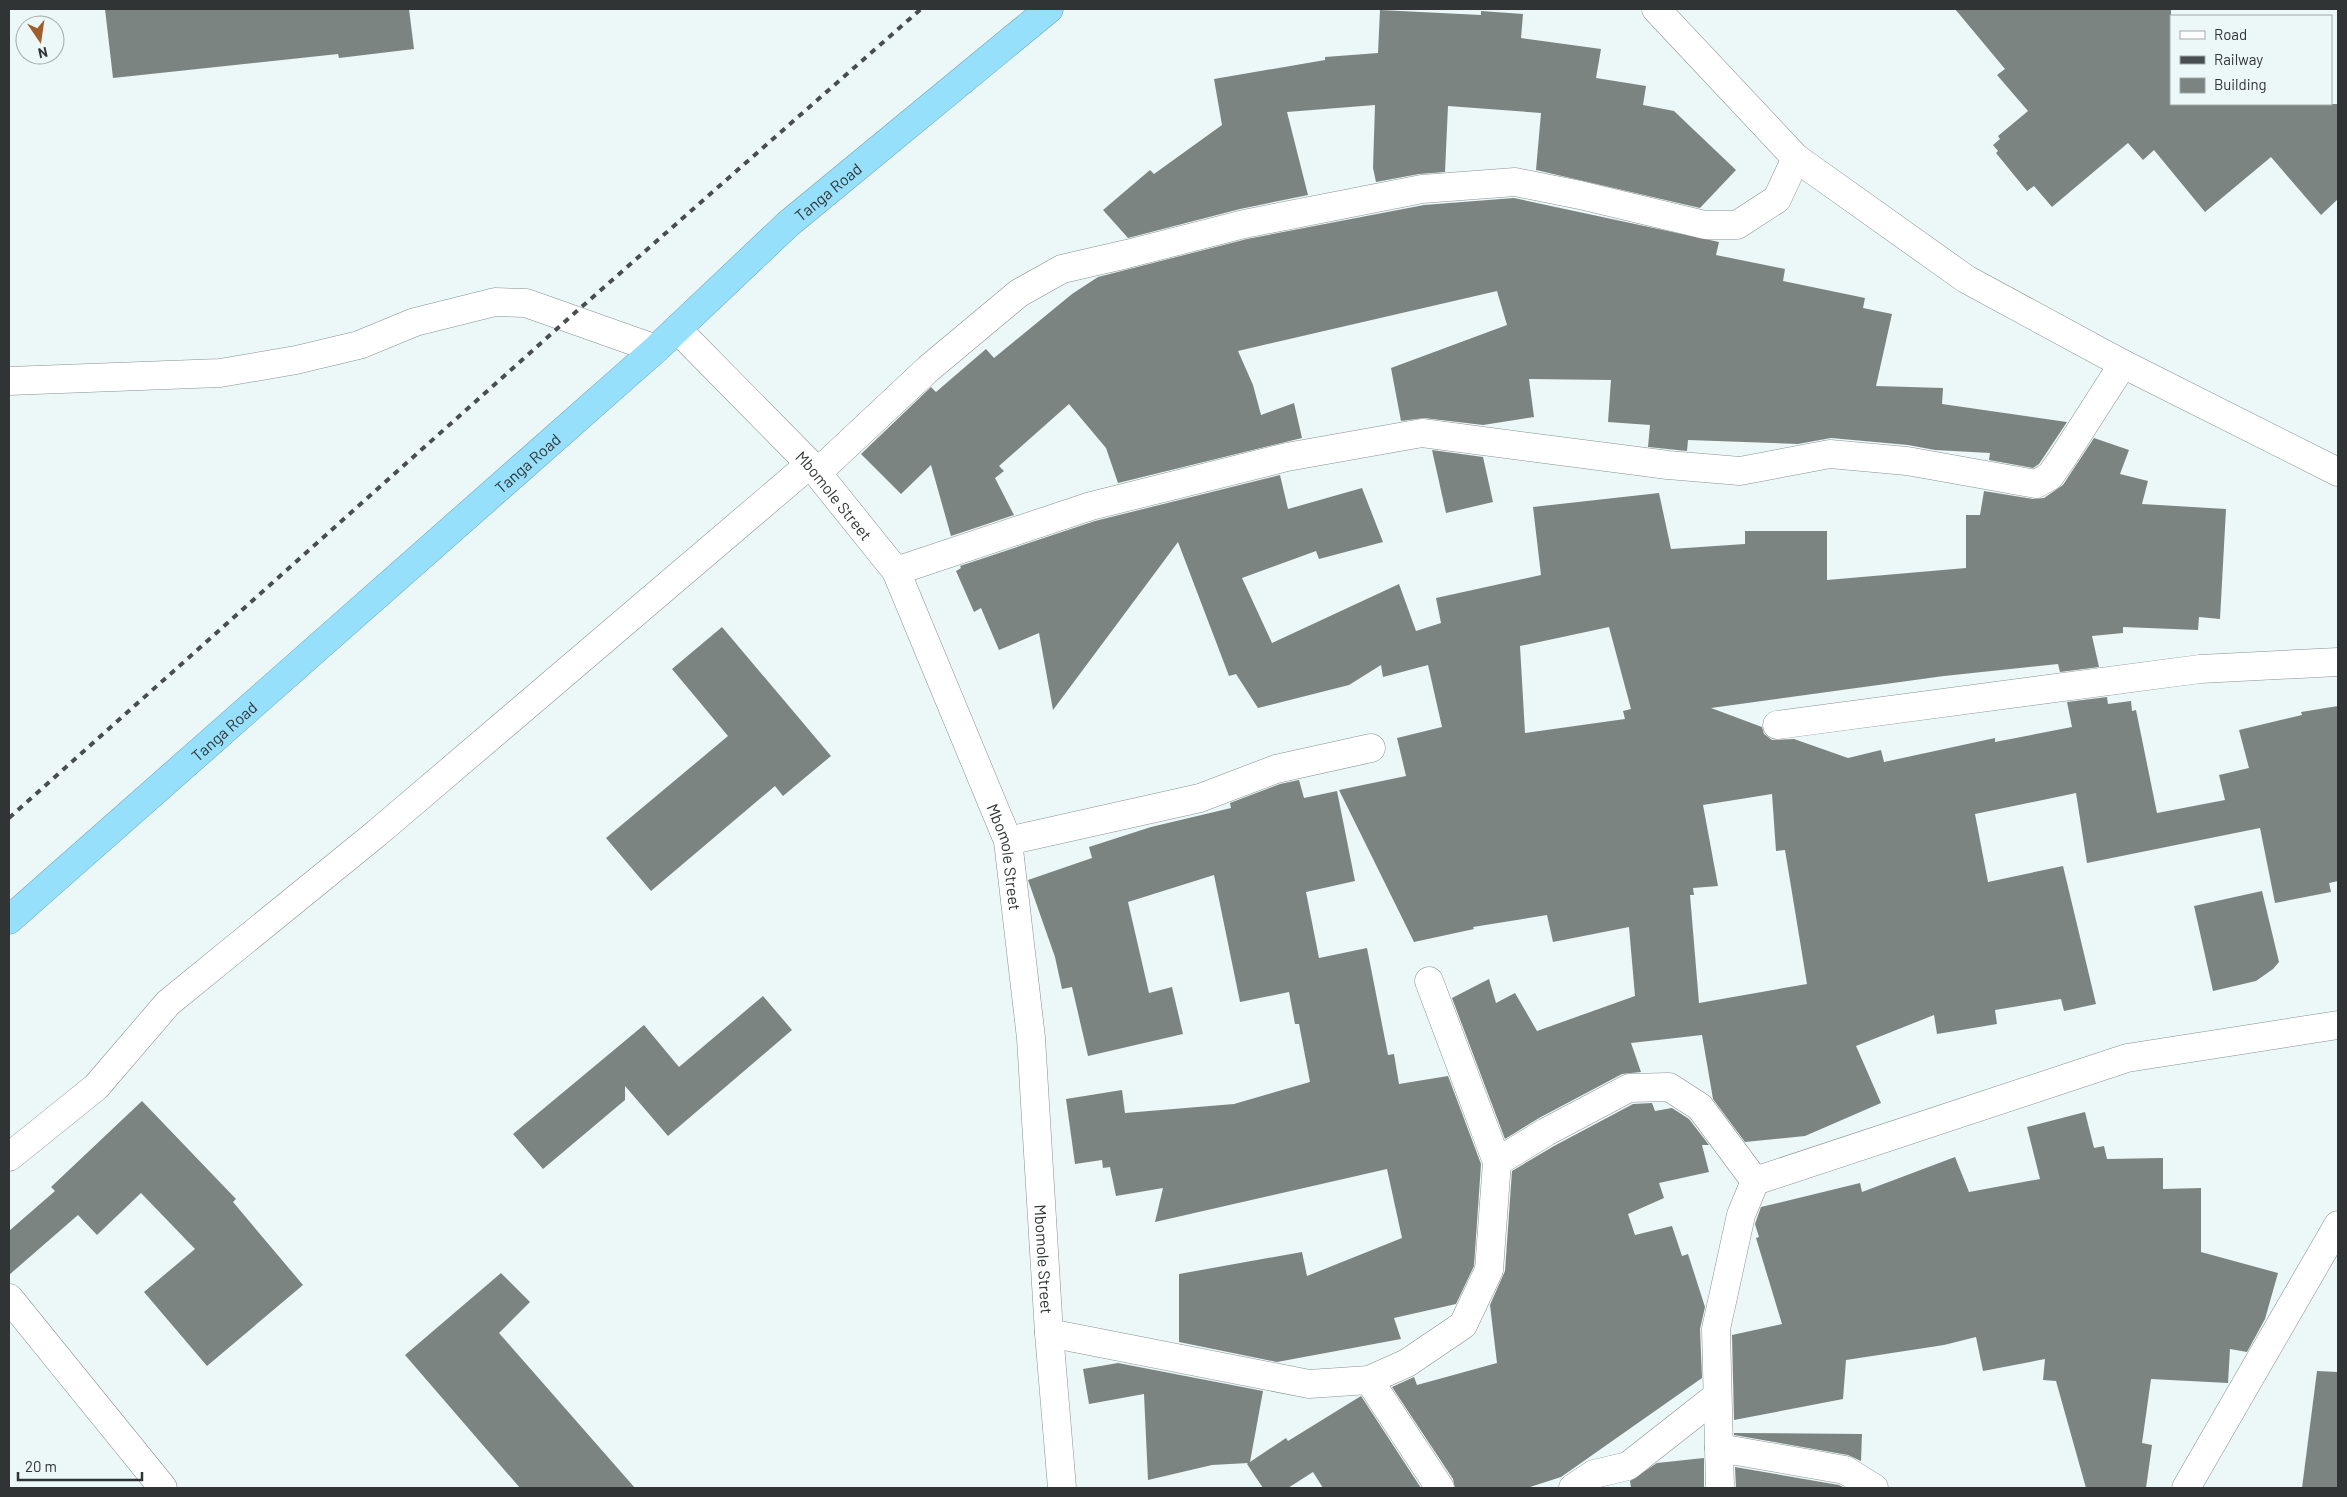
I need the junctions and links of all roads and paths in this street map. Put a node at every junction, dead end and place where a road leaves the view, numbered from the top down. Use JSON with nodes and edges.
{"nodes":[{"id":1,"x":1049,"y":9,"type":"edge"},
{"id":2,"x":1656,"y":9,"type":"edge"},
{"id":3,"x":1796,"y":158,"type":"junction"},
{"id":4,"x":677,"y":329,"type":"junction"},
{"id":5,"x":656,"y":349,"type":"junction"},
{"id":6,"x":2123,"y":364,"type":"junction"},
{"id":7,"x":9,"y":381,"type":"edge"},
{"id":8,"x":814,"y":469,"type":"junction"},
{"id":9,"x":2338,"y":472,"type":"edge"},
{"id":10,"x":896,"y":571,"type":"junction"},
{"id":11,"x":2338,"y":662,"type":"edge"},
{"id":12,"x":1777,"y":725,"type":"dead end"},
{"id":13,"x":1371,"y":748,"type":"dead end"},
{"id":14,"x":1008,"y":841,"type":"junction"},
{"id":15,"x":9,"y":920,"type":"edge"},
{"id":16,"x":1429,"y":981,"type":"dead end"},
{"id":17,"x":2338,"y":1025,"type":"edge"},
{"id":18,"x":9,"y":1157,"type":"edge"},
{"id":19,"x":1497,"y":1162,"type":"junction"},
{"id":20,"x":1755,"y":1181,"type":"junction"},
{"id":21,"x":2338,"y":1225,"type":"edge"},
{"id":22,"x":9,"y":1298,"type":"edge"},
{"id":23,"x":1049,"y":1333,"type":"junction"},
{"id":24,"x":1369,"y":1380,"type":"junction"},
{"id":25,"x":1717,"y":1396,"type":"junction"},
{"id":26,"x":1719,"y":1448,"type":"junction"},
{"id":27,"x":163,"y":1488,"type":"edge"},
{"id":28,"x":1062,"y":1488,"type":"edge"},
{"id":29,"x":1440,"y":1488,"type":"edge"},
{"id":30,"x":1573,"y":1488,"type":"edge"},
{"id":31,"x":1720,"y":1488,"type":"edge"},
{"id":32,"x":1874,"y":1488,"type":"edge"},
{"id":33,"x":2186,"y":1488,"type":"edge"}],
"edges":[{"from":1,"to":4,"type":"highway","name":"Tanga Road"},
{"from":2,"to":3,"type":"street"},
{"from":3,"to":6,"type":"street"},
{"from":3,"to":8,"type":"street"},
{"from":4,"to":5,"type":"highway","name":"Tanga Road"},
{"from":4,"to":8,"type":"street","name":"Mbomole Street"},
{"from":5,"to":7,"type":"street"},
{"from":5,"to":15,"type":"highway","name":"Tanga Road"},
{"from":6,"to":9,"type":"street"},
{"from":6,"to":10,"type":"street"},
{"from":8,"to":10,"type":"street","name":"Mbomole Street"},
{"from":8,"to":18,"type":"street"},
{"from":10,"to":14,"type":"street","name":"Mbomole Street"},
{"from":11,"to":12,"type":"street"},
{"from":13,"to":14,"type":"street"},
{"from":14,"to":23,"type":"street","name":"Mbomole Street"},
{"from":16,"to":19,"type":"street"},
{"from":17,"to":20,"type":"street"},
{"from":19,"to":20,"type":"street"},
{"from":19,"to":24,"type":"street"},
{"from":20,"to":25,"type":"street"},
{"from":21,"to":33,"type":"street"},
{"from":22,"to":27,"type":"street"},
{"from":23,"to":24,"type":"street"},
{"from":23,"to":28,"type":"street","name":"Mbomole Street"},
{"from":24,"to":29,"type":"street"},
{"from":25,"to":26,"type":"street"},
{"from":25,"to":30,"type":"street"},
{"from":26,"to":31,"type":"street"},
{"from":26,"to":32,"type":"street"}]}
